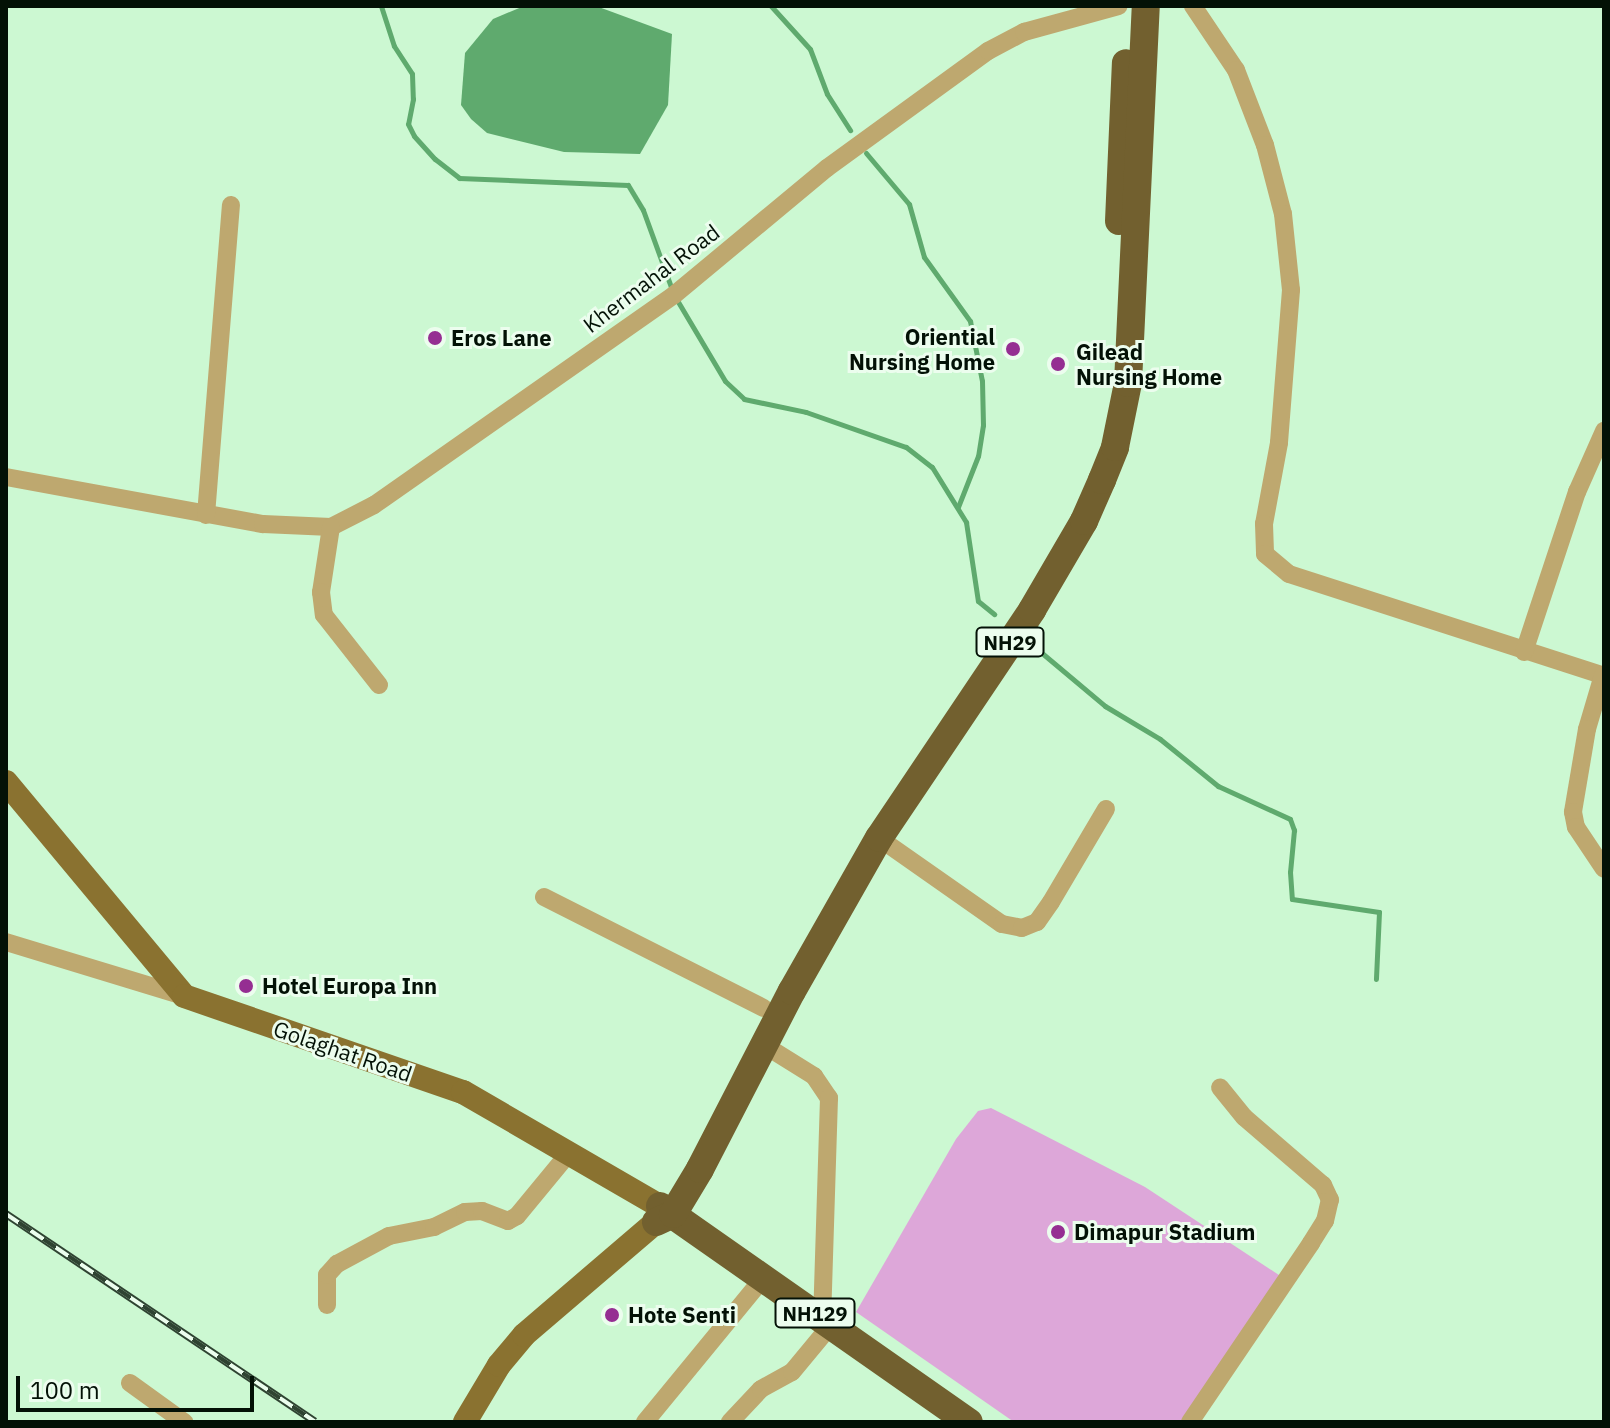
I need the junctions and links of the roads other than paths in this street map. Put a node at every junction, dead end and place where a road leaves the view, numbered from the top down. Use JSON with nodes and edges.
{"nodes":[{"id":1,"x":1119,"y":6,"type":"edge"},
{"id":2,"x":1130,"y":6,"type":"edge"},
{"id":3,"x":1146,"y":6,"type":"edge"},
{"id":4,"x":1193,"y":6,"type":"edge"},
{"id":5,"x":231,"y":205,"type":"dead end"},
{"id":6,"x":1604,"y":431,"type":"edge"},
{"id":7,"x":6,"y":477,"type":"edge"},
{"id":8,"x":206,"y":515,"type":"junction"},
{"id":9,"x":331,"y":527,"type":"junction"},
{"id":10,"x":1524,"y":652,"type":"junction"},
{"id":11,"x":1603,"y":676,"type":"edge"},
{"id":12,"x":379,"y":685,"type":"dead end"},
{"id":13,"x":6,"y":782,"type":"edge"},
{"id":14,"x":1106,"y":809,"type":"dead end"},
{"id":15,"x":879,"y":838,"type":"junction"},
{"id":16,"x":1604,"y":869,"type":"edge"},
{"id":17,"x":544,"y":897,"type":"dead end"},
{"id":18,"x":6,"y":942,"type":"edge"},
{"id":19,"x":184,"y":996,"type":"junction"},
{"id":20,"x":764,"y":1008,"type":"junction"},
{"id":21,"x":764,"y":1045,"type":"junction"},
{"id":22,"x":1220,"y":1087,"type":"dead end"},
{"id":23,"x":569,"y":1153,"type":"junction"},
{"id":24,"x":663,"y":1214,"type":"junction"},
{"id":25,"x":764,"y":1277,"type":"junction"},
{"id":26,"x":327,"y":1305,"type":"dead end"},
{"id":27,"x":827,"y":1321,"type":"junction"},
{"id":28,"x":130,"y":1383,"type":"dead end"},
{"id":29,"x":184,"y":1422,"type":"edge"},
{"id":30,"x":465,"y":1422,"type":"edge"},
{"id":31,"x":645,"y":1422,"type":"edge"},
{"id":32,"x":730,"y":1422,"type":"edge"},
{"id":33,"x":969,"y":1422,"type":"edge"},
{"id":34,"x":1190,"y":1422,"type":"edge"}],
"edges":[{"from":1,"to":9,"type":"street","name":"Khermahal Road"},
{"from":2,"to":20,"type":"highway","number":"NH29"},
{"from":3,"to":15,"type":"highway","number":"NH29"},
{"from":4,"to":10,"type":"street"},
{"from":5,"to":8,"type":"street"},
{"from":6,"to":10,"type":"street"},
{"from":7,"to":8,"type":"street","name":"Khermahal Road"},
{"from":8,"to":9,"type":"street","name":"Khermahal Road"},
{"from":9,"to":12,"type":"street"},
{"from":10,"to":11,"type":"street"},
{"from":11,"to":16,"type":"street"},
{"from":13,"to":19,"type":"main road"},
{"from":14,"to":15,"type":"street"},
{"from":15,"to":21,"type":"highway","number":"NH29"},
{"from":17,"to":20,"type":"street"},
{"from":18,"to":19,"type":"street","name":"Golaghat Road"},
{"from":19,"to":23,"type":"main road","name":"Golaghat Road"},
{"from":20,"to":24,"type":"highway","number":"NH29"},
{"from":21,"to":24,"type":"highway","number":"NH29"},
{"from":21,"to":27,"type":"street"},
{"from":22,"to":34,"type":"street"},
{"from":23,"to":24,"type":"main road","name":"Golaghat Road"},
{"from":23,"to":26,"type":"street"},
{"from":24,"to":25,"type":"highway","number":"NH129"},
{"from":24,"to":30,"type":"main road"},
{"from":25,"to":27,"type":"highway","number":"NH129"},
{"from":25,"to":31,"type":"street"},
{"from":27,"to":32,"type":"street"},
{"from":27,"to":33,"type":"highway","number":"NH129"},
{"from":28,"to":29,"type":"street"}]}
